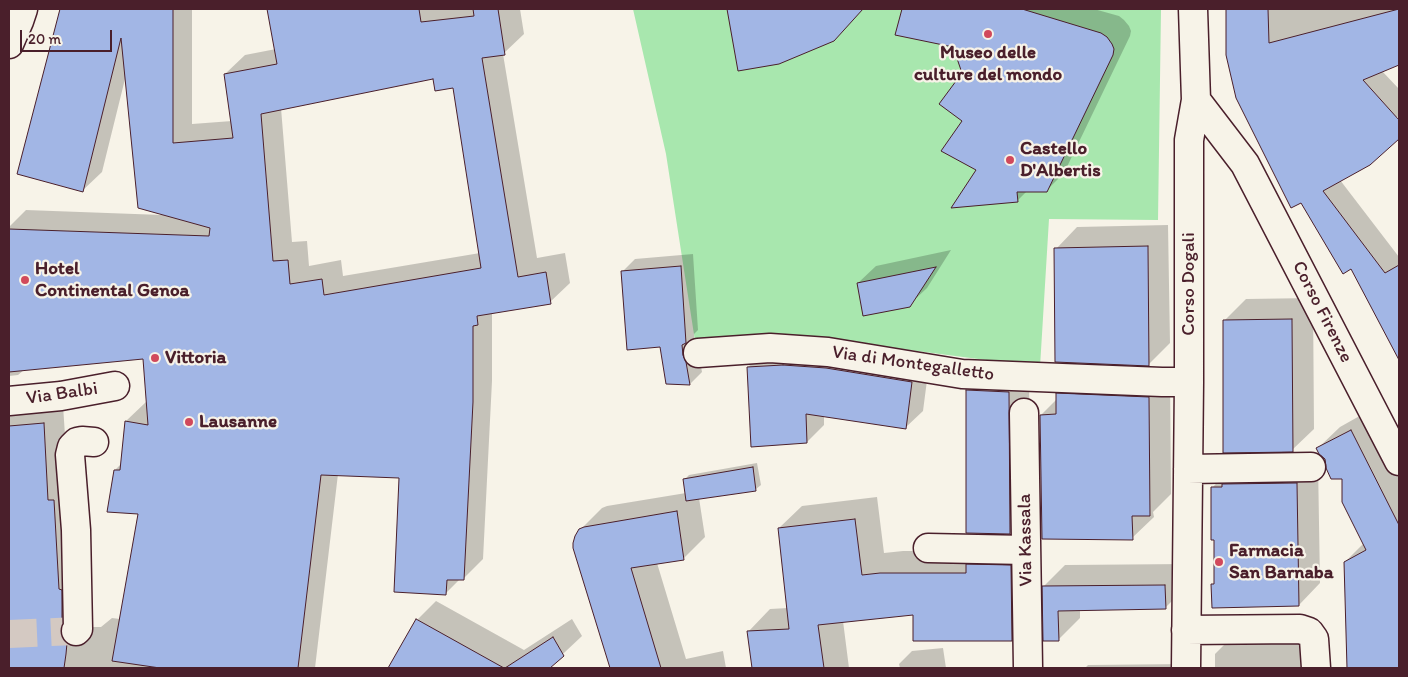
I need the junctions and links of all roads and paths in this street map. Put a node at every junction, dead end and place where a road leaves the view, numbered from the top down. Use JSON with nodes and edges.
{"nodes":[{"id":1,"x":23,"y":9,"type":"edge"},
{"id":2,"x":1193,"y":9,"type":"edge"},
{"id":3,"x":9,"y":44,"type":"edge"},
{"id":4,"x":1196,"y":100,"type":"junction"},
{"id":5,"x":698,"y":353,"type":"dead end"},
{"id":6,"x":1189,"y":382,"type":"junction"},
{"id":7,"x":115,"y":386,"type":"dead end"},
{"id":8,"x":9,"y":401,"type":"edge"},
{"id":9,"x":1024,"y":413,"type":"dead end"},
{"id":10,"x":94,"y":442,"type":"dead end"},
{"id":11,"x":1399,"y":461,"type":"edge"},
{"id":12,"x":1311,"y":468,"type":"dead end"},
{"id":13,"x":1188,"y":469,"type":"junction"},
{"id":14,"x":928,"y":548,"type":"dead end"},
{"id":15,"x":1026,"y":550,"type":"junction"},
{"id":16,"x":1186,"y":630,"type":"junction"},
{"id":17,"x":76,"y":631,"type":"dead end"},
{"id":18,"x":1028,"y":668,"type":"edge"},
{"id":19,"x":1186,"y":668,"type":"edge"},
{"id":20,"x":1316,"y":668,"type":"edge"}],
"edges":[{"from":1,"to":3,"type":"street"},
{"from":2,"to":4,"type":"street","name":"Corso Dogali"},
{"from":4,"to":6,"type":"street","name":"Corso Dogali"},
{"from":4,"to":11,"type":"street","name":"Corso Firenze"},
{"from":5,"to":6,"type":"street","name":"Via di Montegalletto"},
{"from":6,"to":13,"type":"street","name":"Corso Dogali"},
{"from":7,"to":8,"type":"street","name":"Via Balbi"},
{"from":9,"to":15,"type":"street","name":"Via Kassala"},
{"from":10,"to":17,"type":"street"},
{"from":12,"to":13,"type":"street"},
{"from":13,"to":16,"type":"street","name":"Corso Dogali"},
{"from":14,"to":15,"type":"street"},
{"from":15,"to":18,"type":"street","name":"Via Kassala"},
{"from":16,"to":19,"type":"street","name":"Corso Dogali"},
{"from":16,"to":20,"type":"street"}]}
